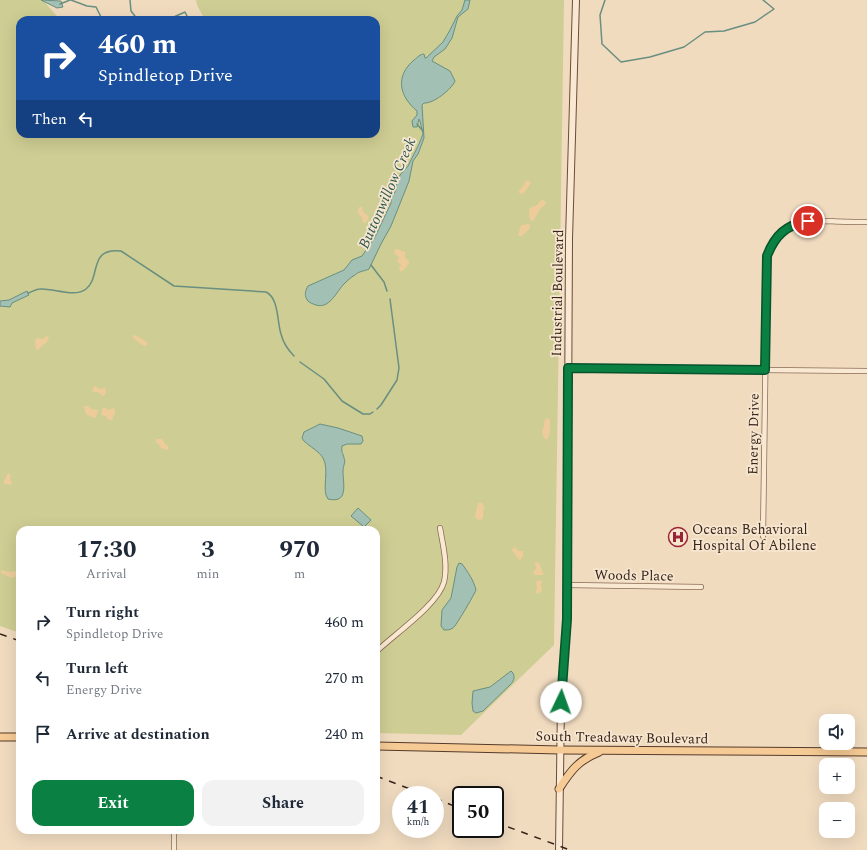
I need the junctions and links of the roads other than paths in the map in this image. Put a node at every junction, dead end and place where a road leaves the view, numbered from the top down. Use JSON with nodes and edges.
{"nodes":[{"id":1,"x":576,"y":0,"type":"edge"},
{"id":2,"x":867,"y":222,"type":"edge"},
{"id":3,"x":568,"y":368,"type":"junction"},
{"id":4,"x":765,"y":370,"type":"junction"},
{"id":5,"x":867,"y":371,"type":"edge"},
{"id":6,"x":440,"y":528,"type":"dead end"},
{"id":7,"x":763,"y":536,"type":"dead end"},
{"id":8,"x":567,"y":585,"type":"junction"},
{"id":9,"x":701,"y":588,"type":"dead end"},
{"id":10,"x":380,"y":648,"type":"edge"},
{"id":11,"x":0,"y":737,"type":"edge"},
{"id":12,"x":16,"y":737,"type":"edge"},
{"id":13,"x":380,"y":746,"type":"edge"},
{"id":14,"x":560,"y":750,"type":"junction"},
{"id":15,"x":602,"y":750,"type":"junction"},
{"id":16,"x":867,"y":752,"type":"edge"},
{"id":17,"x":559,"y":789,"type":"junction"},
{"id":18,"x":174,"y":834,"type":"edge"},
{"id":19,"x":174,"y":850,"type":"edge"},
{"id":20,"x":559,"y":850,"type":"edge"}],
"edges":[{"from":1,"to":3,"type":"main road","name":"Industrial Boulevard"},
{"from":2,"to":4,"type":"street","name":"Energy Drive"},
{"from":3,"to":4,"type":"street"},
{"from":3,"to":8,"type":"main road","name":"Industrial Boulevard"},
{"from":4,"to":5,"type":"street"},
{"from":4,"to":7,"type":"street","name":"Energy Drive"},
{"from":6,"to":10,"type":"street"},
{"from":8,"to":9,"type":"street","name":"Woods Place"},
{"from":8,"to":14,"type":"main road","name":"Industrial Boulevard"},
{"from":11,"to":12,"type":"main road"},
{"from":13,"to":14,"type":"main road","name":"South Treadaway Boulevard"},
{"from":14,"to":15,"type":"main road","name":"South Treadaway Boulevard"},
{"from":14,"to":17,"type":"main road","name":"Industrial Boulevard"},
{"from":15,"to":16,"type":"main road","name":"South Treadaway Boulevard"},
{"from":15,"to":17,"type":"main road"},
{"from":17,"to":20,"type":"main road","name":"Industrial Boulevard"},
{"from":18,"to":19,"type":"street"}]}
